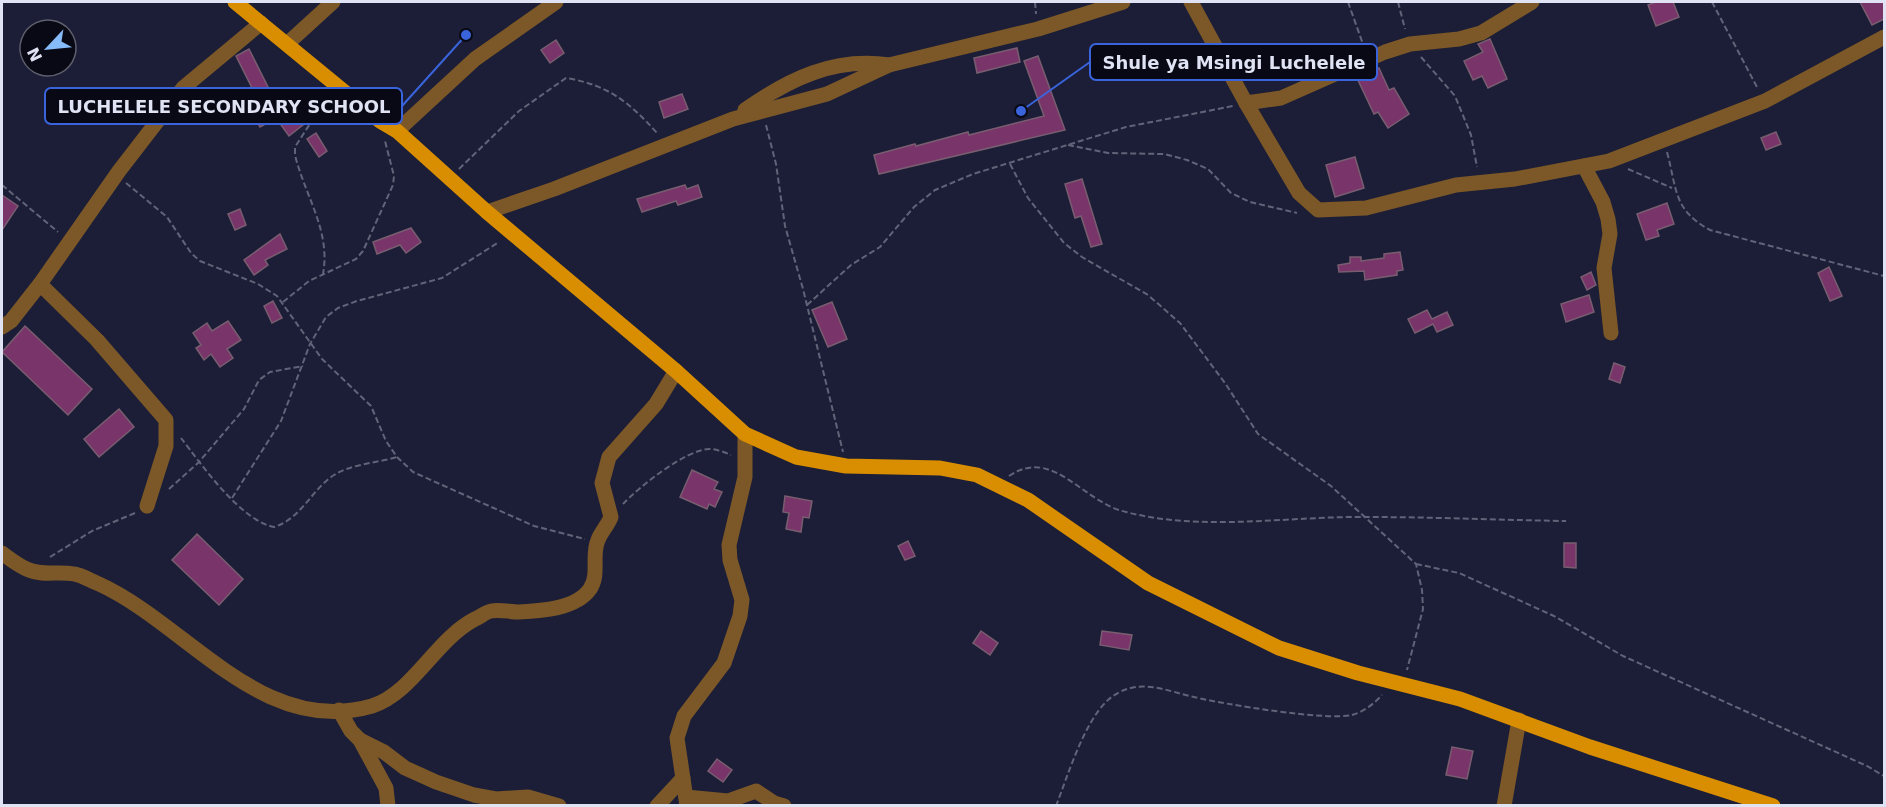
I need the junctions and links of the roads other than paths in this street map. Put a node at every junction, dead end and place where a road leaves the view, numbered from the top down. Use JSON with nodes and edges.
{"nodes":[{"id":1,"x":235,"y":2,"type":"edge"},
{"id":2,"x":333,"y":2,"type":"edge"},
{"id":3,"x":556,"y":2,"type":"edge"},
{"id":4,"x":1123,"y":2,"type":"edge"},
{"id":5,"x":1191,"y":2,"type":"edge"},
{"id":6,"x":1532,"y":2,"type":"edge"},
{"id":7,"x":261,"y":23,"type":"junction"},
{"id":8,"x":1884,"y":37,"type":"edge"},
{"id":9,"x":288,"y":44,"type":"junction"},
{"id":10,"x":889,"y":65,"type":"junction"},
{"id":11,"x":1246,"y":104,"type":"junction"},
{"id":12,"x":733,"y":119,"type":"junction"},
{"id":13,"x":397,"y":131,"type":"junction"},
{"id":14,"x":1584,"y":166,"type":"junction"},
{"id":15,"x":487,"y":212,"type":"junction"},
{"id":16,"x":40,"y":284,"type":"junction"},
{"id":17,"x":2,"y":327,"type":"edge"},
{"id":18,"x":1611,"y":333,"type":"dead end"},
{"id":19,"x":676,"y":371,"type":"junction"},
{"id":20,"x":745,"y":434,"type":"junction"},
{"id":21,"x":147,"y":506,"type":"dead end"},
{"id":22,"x":2,"y":553,"type":"edge"},
{"id":23,"x":339,"y":710,"type":"junction"},
{"id":24,"x":1518,"y":720,"type":"junction"},
{"id":25,"x":360,"y":740,"type":"junction"},
{"id":26,"x":683,"y":778,"type":"junction"},
{"id":27,"x":693,"y":802,"type":"edge"},
{"id":28,"x":388,"y":806,"type":"edge"},
{"id":29,"x":559,"y":806,"type":"edge"},
{"id":30,"x":657,"y":806,"type":"edge"},
{"id":31,"x":784,"y":806,"type":"edge"},
{"id":32,"x":1504,"y":806,"type":"edge"},
{"id":33,"x":1773,"y":806,"type":"edge"}],
"edges":[{"from":1,"to":7,"type":"main road"},
{"from":2,"to":9,"type":"street"},
{"from":3,"to":13,"type":"street"},
{"from":4,"to":10,"type":"street"},
{"from":5,"to":11,"type":"street"},
{"from":6,"to":11,"type":"street"},
{"from":7,"to":9,"type":"main road"},
{"from":7,"to":16,"type":"street"},
{"from":8,"to":14,"type":"street"},
{"from":9,"to":13,"type":"main road"},
{"from":10,"to":12,"type":"street"},
{"from":10,"to":12,"type":"street"},
{"from":11,"to":14,"type":"street"},
{"from":12,"to":15,"type":"street"},
{"from":13,"to":15,"type":"main road"},
{"from":14,"to":18,"type":"street"},
{"from":15,"to":19,"type":"main road"},
{"from":16,"to":17,"type":"street"},
{"from":16,"to":21,"type":"street"},
{"from":19,"to":20,"type":"main road"},
{"from":19,"to":23,"type":"street"},
{"from":20,"to":24,"type":"main road"},
{"from":20,"to":26,"type":"street"},
{"from":22,"to":23,"type":"street"},
{"from":23,"to":25,"type":"street"},
{"from":24,"to":32,"type":"street"},
{"from":24,"to":33,"type":"main road"},
{"from":25,"to":28,"type":"street"},
{"from":25,"to":29,"type":"street"},
{"from":26,"to":27,"type":"street"},
{"from":26,"to":30,"type":"street"},
{"from":27,"to":31,"type":"street"}]}
